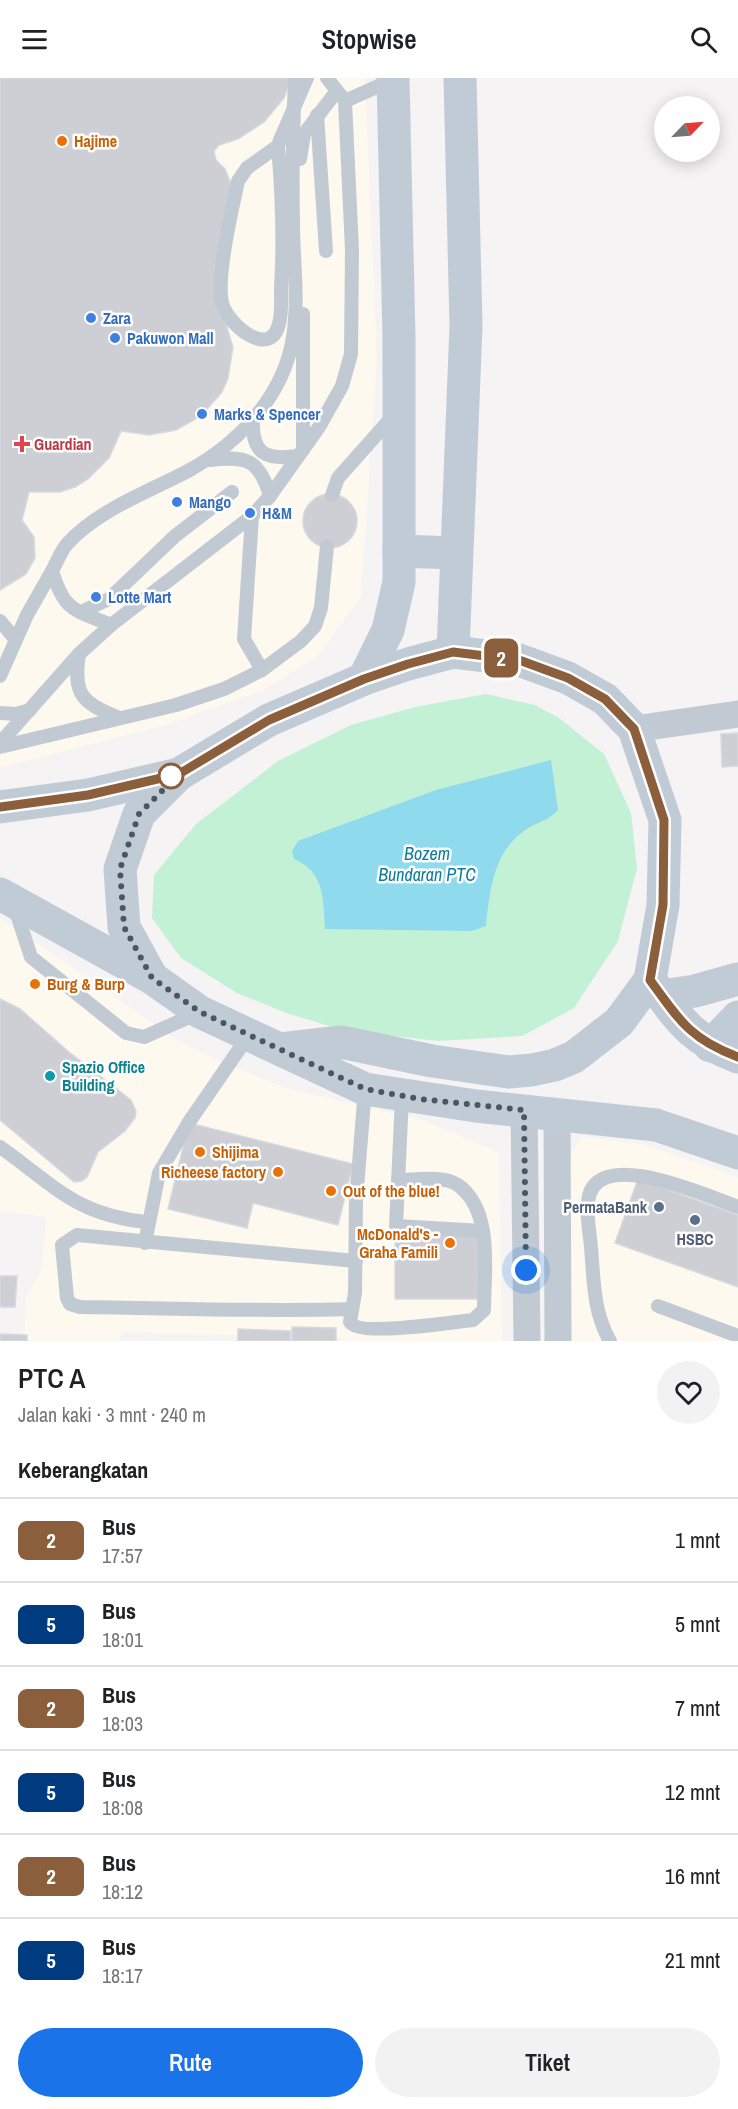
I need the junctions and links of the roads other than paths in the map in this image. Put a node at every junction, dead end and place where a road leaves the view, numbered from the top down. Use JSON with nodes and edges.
{"nodes":[{"id":1,"x":295,"y":78,"type":"edge"},
{"id":2,"x":307,"y":78,"type":"edge"},
{"id":3,"x":327,"y":78,"type":"edge"},
{"id":4,"x":460,"y":78,"type":"edge"},
{"id":5,"x":396,"y":79,"type":"edge"},
{"id":6,"x":340,"y":97,"type":"junction"},
{"id":7,"x":317,"y":115,"type":"junction"},
{"id":8,"x":279,"y":143,"type":"junction"},
{"id":9,"x":326,"y":251,"type":"dead end"},
{"id":10,"x":399,"y":409,"type":"junction"},
{"id":11,"x":253,"y":422,"type":"junction"},
{"id":12,"x":300,"y":453,"type":"junction"},
{"id":13,"x":210,"y":460,"type":"junction"},
{"id":14,"x":232,"y":492,"type":"dead end"},
{"id":15,"x":332,"y":495,"type":"dead end"},
{"id":16,"x":270,"y":496,"type":"junction"},
{"id":17,"x":252,"y":516,"type":"junction"},
{"id":18,"x":327,"y":546,"type":"dead end"},
{"id":19,"x":399,"y":551,"type":"junction"},
{"id":20,"x":456,"y":553,"type":"junction"},
{"id":21,"x":52,"y":571,"type":"junction"},
{"id":22,"x":81,"y":612,"type":"junction"},
{"id":23,"x":0,"y":621,"type":"edge"},
{"id":24,"x":111,"y":625,"type":"junction"},
{"id":25,"x":16,"y":640,"type":"junction"},
{"id":26,"x":453,"y":652,"type":"junction"},
{"id":27,"x":79,"y":654,"type":"junction"},
{"id":28,"x":262,"y":670,"type":"junction"},
{"id":29,"x":0,"y":676,"type":"edge"},
{"id":30,"x":364,"y":679,"type":"junction"},
{"id":31,"x":30,"y":710,"type":"junction"},
{"id":32,"x":0,"y":713,"type":"edge"},
{"id":33,"x":738,"y":714,"type":"edge"},
{"id":34,"x":117,"y":717,"type":"junction"},
{"id":35,"x":634,"y":729,"type":"junction"},
{"id":36,"x":0,"y":743,"type":"edge"},
{"id":37,"x":0,"y":747,"type":"edge"},
{"id":38,"x":179,"y":774,"type":"junction"},
{"id":39,"x":0,"y":807,"type":"edge"},
{"id":40,"x":6,"y":896,"type":"edge"},
{"id":41,"x":152,"y":978,"type":"junction"},
{"id":42,"x":738,"y":979,"type":"edge"},
{"id":43,"x":656,"y":988,"type":"junction"},
{"id":44,"x":200,"y":1012,"type":"junction"},
{"id":45,"x":738,"y":1017,"type":"edge"},
{"id":46,"x":263,"y":1042,"type":"junction"},
{"id":47,"x":724,"y":1051,"type":"edge"},
{"id":48,"x":365,"y":1089,"type":"junction"},
{"id":49,"x":402,"y":1097,"type":"junction"},
{"id":50,"x":524,"y":1110,"type":"junction"},
{"id":51,"x":557,"y":1113,"type":"junction"},
{"id":52,"x":0,"y":1146,"type":"edge"},
{"id":53,"x":738,"y":1154,"type":"edge"},
{"id":54,"x":398,"y":1180,"type":"junction"},
{"id":55,"x":738,"y":1207,"type":"edge"},
{"id":56,"x":147,"y":1222,"type":"junction"},
{"id":57,"x":483,"y":1231,"type":"junction"},
{"id":58,"x":145,"y":1243,"type":"junction"},
{"id":59,"x":356,"y":1262,"type":"junction"},
{"id":60,"x":658,"y":1306,"type":"dead end"},
{"id":61,"x":351,"y":1309,"type":"junction"},
{"id":62,"x":738,"y":1336,"type":"edge"},
{"id":63,"x":527,"y":1341,"type":"edge"},
{"id":64,"x":558,"y":1341,"type":"edge"},
{"id":65,"x":610,"y":1341,"type":"edge"}],
"edges":[{"from":1,"to":11,"type":"lane"},
{"from":2,"to":8,"type":"lane","bridge":true},
{"from":3,"to":6,"type":"lane"},
{"from":4,"to":20,"type":"main road"},
{"from":5,"to":6,"type":"lane"},
{"from":5,"to":10,"type":"main road"},
{"from":6,"to":7,"type":"lane"},
{"from":6,"to":12,"type":"lane"},
{"from":7,"to":9,"type":"lane"},
{"from":7,"to":12,"type":"lane"},
{"from":8,"to":8,"type":"lane"},
{"from":10,"to":15,"type":"lane"},
{"from":10,"to":19,"type":"main road"},
{"from":11,"to":12,"type":"lane"},
{"from":11,"to":13,"type":"lane"},
{"from":12,"to":16,"type":"lane"},
{"from":13,"to":16,"type":"lane"},
{"from":13,"to":21,"type":"lane"},
{"from":14,"to":22,"type":"lane"},
{"from":16,"to":17,"type":"lane"},
{"from":17,"to":24,"type":"lane"},
{"from":17,"to":28,"type":"lane"},
{"from":18,"to":28,"type":"lane"},
{"from":19,"to":20,"type":"main road"},
{"from":19,"to":30,"type":"main road"},
{"from":20,"to":26,"type":"main road"},
{"from":21,"to":22,"type":"lane"},
{"from":21,"to":25,"type":"lane"},
{"from":22,"to":24,"type":"lane"},
{"from":23,"to":25,"type":"lane"},
{"from":24,"to":27,"type":"lane"},
{"from":25,"to":29,"type":"lane"},
{"from":26,"to":30,"type":"main road"},
{"from":26,"to":35,"type":"main road"},
{"from":27,"to":31,"type":"lane"},
{"from":27,"to":34,"type":"lane"},
{"from":28,"to":34,"type":"lane"},
{"from":30,"to":38,"type":"main road"},
{"from":31,"to":32,"type":"lane"},
{"from":31,"to":36,"type":"lane"},
{"from":33,"to":35,"type":"street"},
{"from":34,"to":37,"type":"lane"},
{"from":35,"to":43,"type":"main road"},
{"from":38,"to":39,"type":"main road"},
{"from":38,"to":41,"type":"main road"},
{"from":40,"to":41,"type":"main road"},
{"from":40,"to":44,"type":"lane"},
{"from":41,"to":44,"type":"main road"},
{"from":42,"to":43,"type":"main road"},
{"from":43,"to":46,"type":"main road"},
{"from":43,"to":47,"type":"main road"},
{"from":44,"to":46,"type":"main road"},
{"from":45,"to":47,"type":"main road"},
{"from":46,"to":48,"type":"main road"},
{"from":46,"to":56,"type":"lane"},
{"from":48,"to":49,"type":"main road"},
{"from":48,"to":59,"type":"lane"},
{"from":49,"to":50,"type":"main road"},
{"from":49,"to":54,"type":"lane"},
{"from":50,"to":51,"type":"main road"},
{"from":50,"to":63,"type":"street"},
{"from":51,"to":53,"type":"main road"},
{"from":51,"to":64,"type":"street"},
{"from":52,"to":56,"type":"lane"},
{"from":54,"to":57,"type":"lane"},
{"from":54,"to":57,"type":"lane"},
{"from":55,"to":65,"type":"lane"},
{"from":56,"to":58,"type":"lane"},
{"from":57,"to":61,"type":"lane"},
{"from":58,"to":59,"type":"lane"},
{"from":58,"to":61,"type":"lane"},
{"from":59,"to":61,"type":"lane"},
{"from":60,"to":62,"type":"lane"}]}
